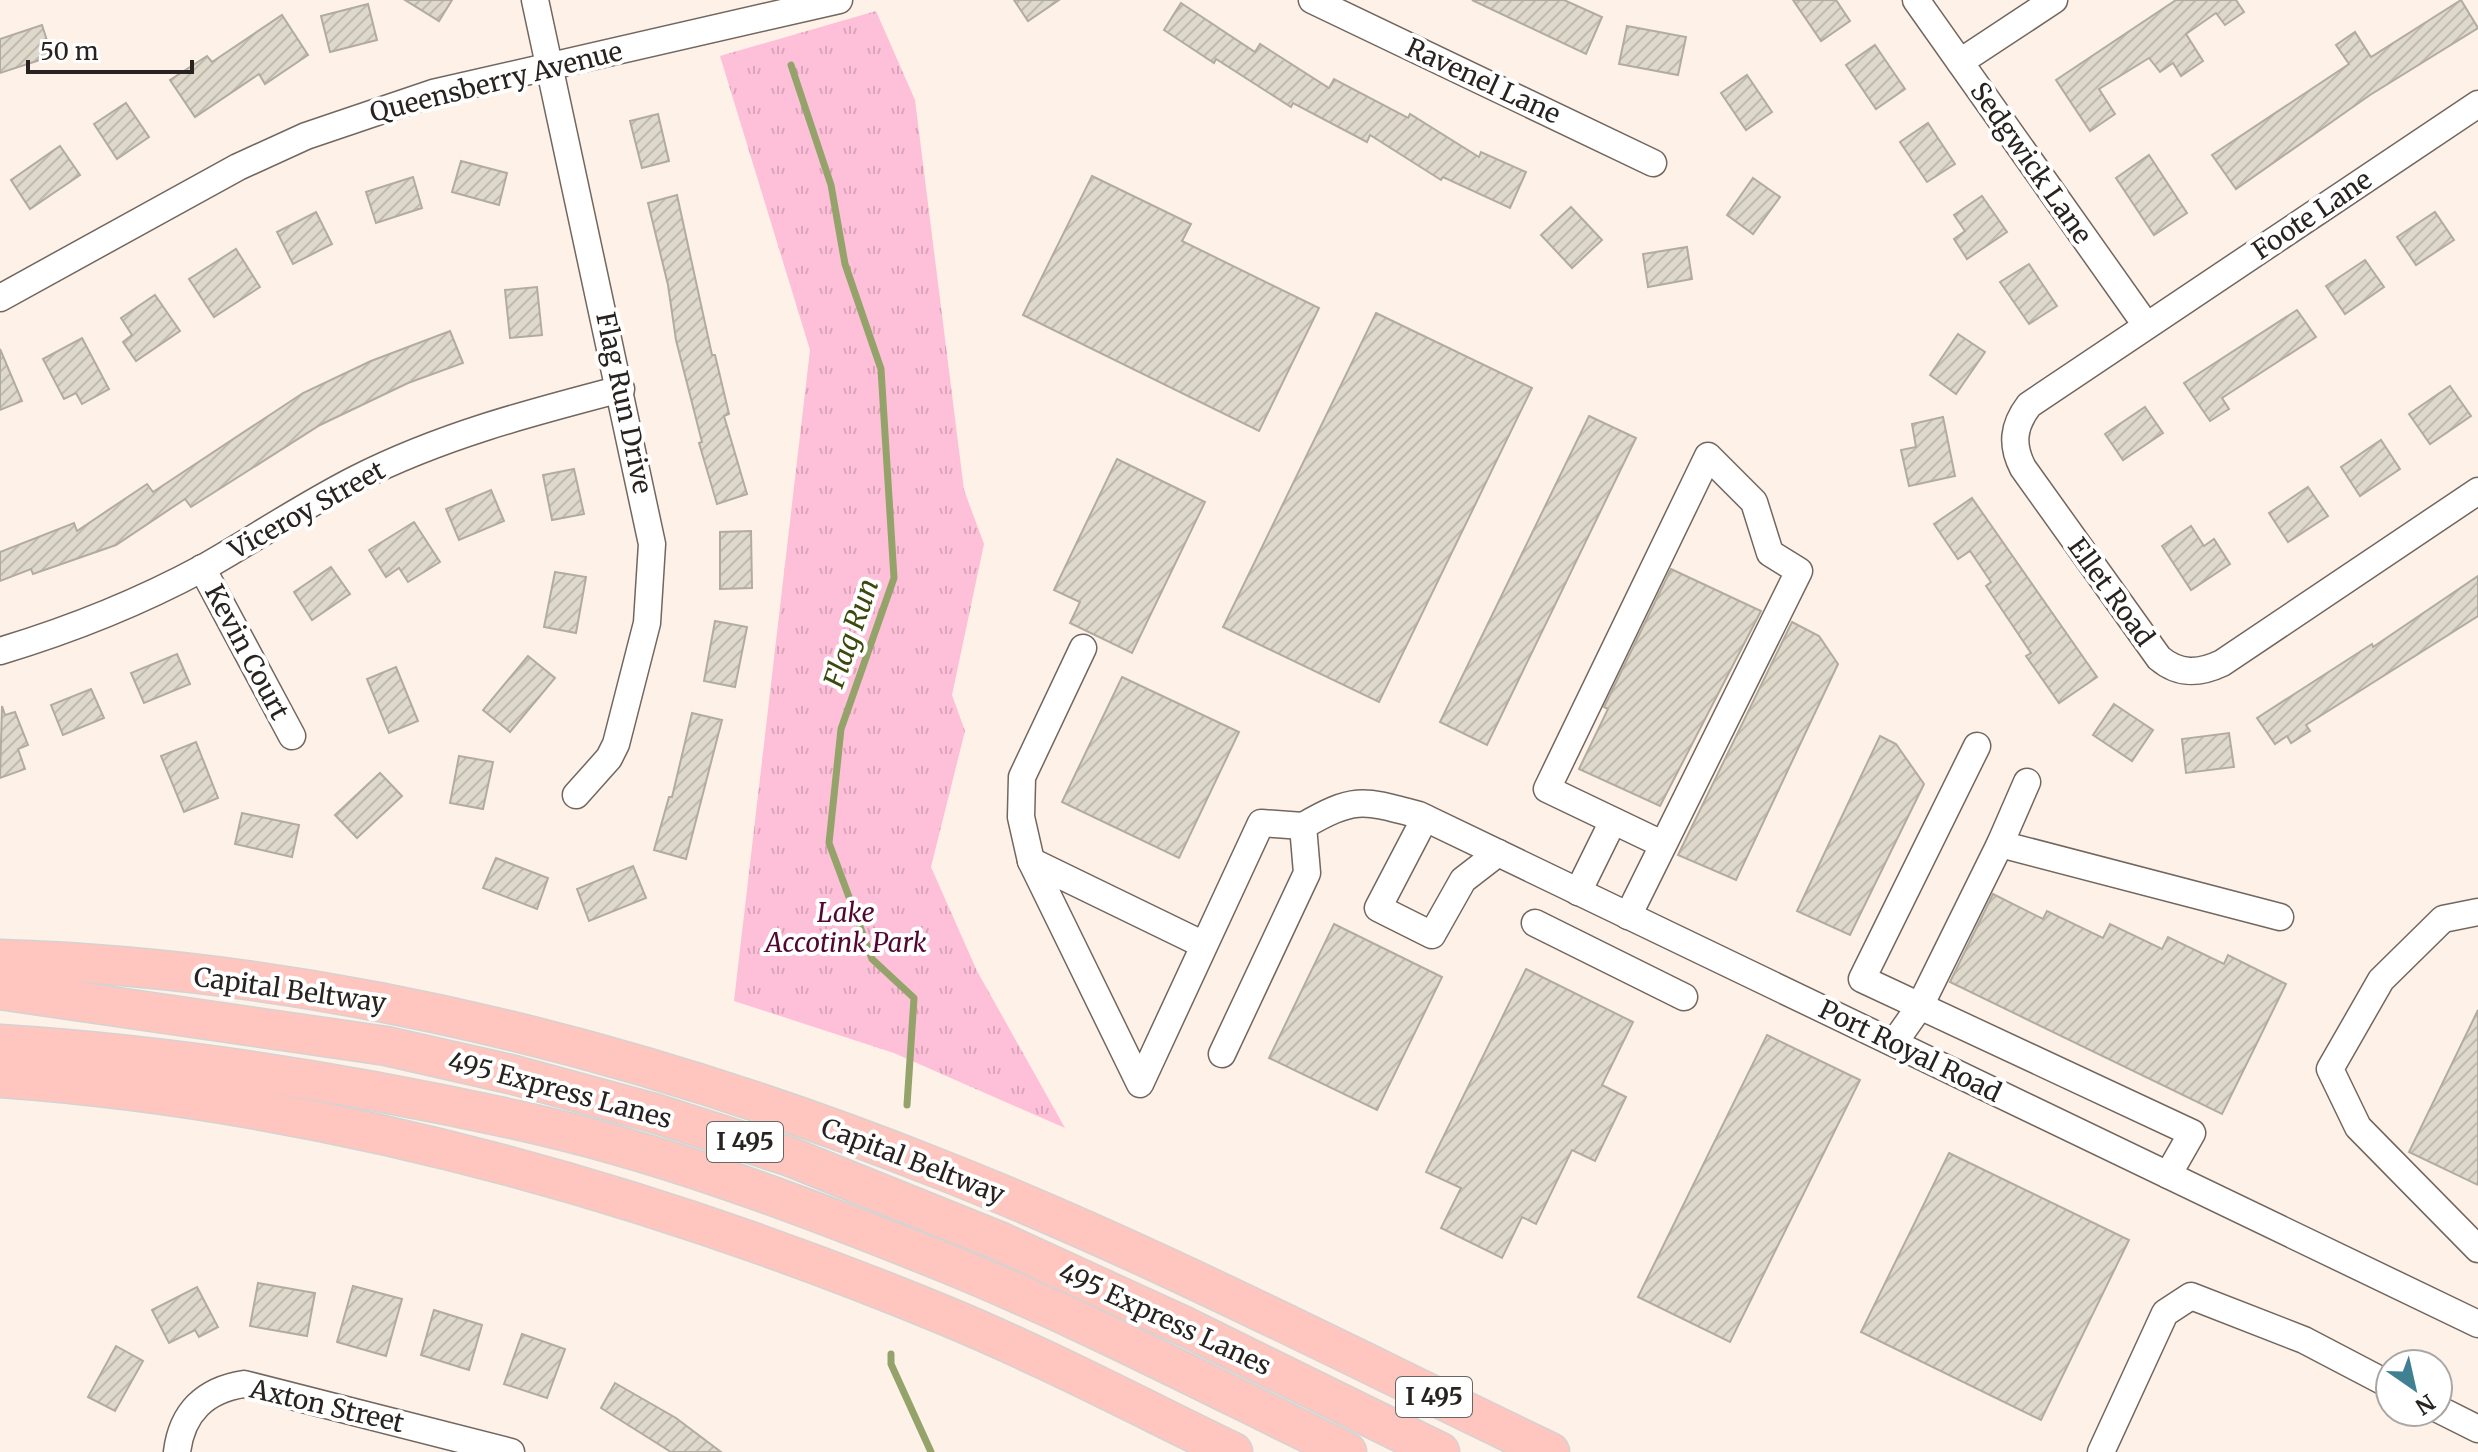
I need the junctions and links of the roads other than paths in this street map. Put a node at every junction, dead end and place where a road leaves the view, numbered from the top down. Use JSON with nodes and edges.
{"nodes":[{"id":1,"x":535,"y":0,"type":"edge"},
{"id":2,"x":839,"y":0,"type":"edge"},
{"id":3,"x":1312,"y":0,"type":"edge"},
{"id":4,"x":1916,"y":0,"type":"edge"},
{"id":5,"x":2054,"y":0,"type":"edge"},
{"id":6,"x":1960,"y":62,"type":"junction"},
{"id":7,"x":550,"y":66,"type":"junction"},
{"id":8,"x":2478,"y":104,"type":"edge"},
{"id":9,"x":1653,"y":163,"type":"dead end"},
{"id":10,"x":0,"y":298,"type":"edge"},
{"id":11,"x":2146,"y":325,"type":"junction"},
{"id":12,"x":621,"y":389,"type":"junction"},
{"id":13,"x":2478,"y":491,"type":"edge"},
{"id":14,"x":202,"y":568,"type":"junction"},
{"id":15,"x":1083,"y":648,"type":"dead end"},
{"id":16,"x":0,"y":651,"type":"edge"},
{"id":17,"x":292,"y":736,"type":"dead end"},
{"id":18,"x":1977,"y":746,"type":"dead end"},
{"id":19,"x":2027,"y":782,"type":"dead end"},
{"id":20,"x":576,"y":795,"type":"dead end"},
{"id":21,"x":1425,"y":818,"type":"junction"},
{"id":22,"x":1613,"y":821,"type":"junction"},
{"id":23,"x":1303,"y":826,"type":"junction"},
{"id":24,"x":1662,"y":844,"type":"junction"},
{"id":25,"x":2000,"y":844,"type":"junction"},
{"id":26,"x":1498,"y":853,"type":"junction"},
{"id":27,"x":1031,"y":861,"type":"junction"},
{"id":28,"x":1578,"y":892,"type":"junction"},
{"id":29,"x":2478,"y":912,"type":"edge"},
{"id":30,"x":1628,"y":916,"type":"junction"},
{"id":31,"x":2280,"y":917,"type":"dead end"},
{"id":32,"x":1535,"y":923,"type":"dead end"},
{"id":33,"x":1204,"y":945,"type":"junction"},
{"id":34,"x":0,"y":959,"type":"edge"},
{"id":35,"x":0,"y":990,"type":"edge"},
{"id":36,"x":1684,"y":997,"type":"dead end"},
{"id":37,"x":1920,"y":1006,"type":"junction"},
{"id":38,"x":1894,"y":1043,"type":"junction"},
{"id":39,"x":0,"y":1044,"type":"edge"},
{"id":40,"x":1222,"y":1054,"type":"dead end"},
{"id":41,"x":0,"y":1078,"type":"edge"},
{"id":42,"x":2168,"y":1175,"type":"junction"},
{"id":43,"x":2478,"y":1249,"type":"edge"},
{"id":44,"x":2478,"y":1324,"type":"edge"},
{"id":45,"x":2374,"y":1377,"type":"edge"},
{"id":46,"x":2454,"y":1417,"type":"edge"},
{"id":47,"x":2478,"y":1429,"type":"edge"},
{"id":48,"x":177,"y":1452,"type":"edge"},
{"id":49,"x":511,"y":1452,"type":"edge"},
{"id":50,"x":1233,"y":1452,"type":"edge"},
{"id":51,"x":1347,"y":1452,"type":"edge"},
{"id":52,"x":1440,"y":1452,"type":"edge"},
{"id":53,"x":1550,"y":1452,"type":"edge"},
{"id":54,"x":2101,"y":1452,"type":"edge"}],
"edges":[{"from":1,"to":7,"type":"street","name":"Flag Run Drive"},
{"from":2,"to":7,"type":"street","name":"Queensberry Avenue"},
{"from":3,"to":9,"type":"street","name":"Ravenel Lane"},
{"from":4,"to":6,"type":"street","name":"Sedgwick Lane"},
{"from":5,"to":6,"type":"street"},
{"from":6,"to":11,"type":"street","name":"Sedgwick Lane"},
{"from":7,"to":10,"type":"street","name":"Queensberry Avenue"},
{"from":7,"to":12,"type":"street","name":"Flag Run Drive"},
{"from":8,"to":11,"type":"street","name":"Foote Lane"},
{"from":11,"to":13,"type":"street","name":"Ellet Road"},
{"from":12,"to":14,"type":"street","name":"Viceroy Street"},
{"from":12,"to":20,"type":"street","name":"Flag Run Drive"},
{"from":14,"to":16,"type":"street","name":"Viceroy Street"},
{"from":14,"to":17,"type":"street","name":"Kevin Court"},
{"from":15,"to":27,"type":"street"},
{"from":18,"to":37,"type":"street"},
{"from":19,"to":25,"type":"street"},
{"from":21,"to":23,"type":"street","name":"Port Royal Road"},
{"from":21,"to":26,"type":"street","name":"Port Royal Road"},
{"from":21,"to":26,"type":"street"},
{"from":22,"to":24,"type":"street"},
{"from":22,"to":24,"type":"street"},
{"from":22,"to":28,"type":"street"},
{"from":23,"to":33,"type":"street"},
{"from":23,"to":40,"type":"street"},
{"from":24,"to":30,"type":"street"},
{"from":25,"to":31,"type":"street"},
{"from":25,"to":37,"type":"street"},
{"from":26,"to":28,"type":"street","name":"Port Royal Road"},
{"from":27,"to":33,"type":"street"},
{"from":27,"to":33,"type":"street"},
{"from":28,"to":30,"type":"street","name":"Port Royal Road"},
{"from":29,"to":43,"type":"street"},
{"from":30,"to":38,"type":"street","name":"Port Royal Road"},
{"from":32,"to":36,"type":"street"},
{"from":34,"to":53,"type":"highway","name":"Capital Beltway","number":"I 495"},
{"from":35,"to":52,"type":"highway","name":"495 Express Lanes","number":"I 495"},
{"from":37,"to":38,"type":"street"},
{"from":37,"to":42,"type":"street"},
{"from":38,"to":42,"type":"street","name":"Port Royal Road"},
{"from":39,"to":51,"type":"highway","name":"495 Express Lanes","number":"I 495"},
{"from":41,"to":50,"type":"highway"},
{"from":42,"to":44,"type":"street","name":"Port Royal Road"},
{"from":45,"to":54,"type":"street"},
{"from":46,"to":47,"type":"street"},
{"from":48,"to":49,"type":"street","name":"Axton Street"}]}
